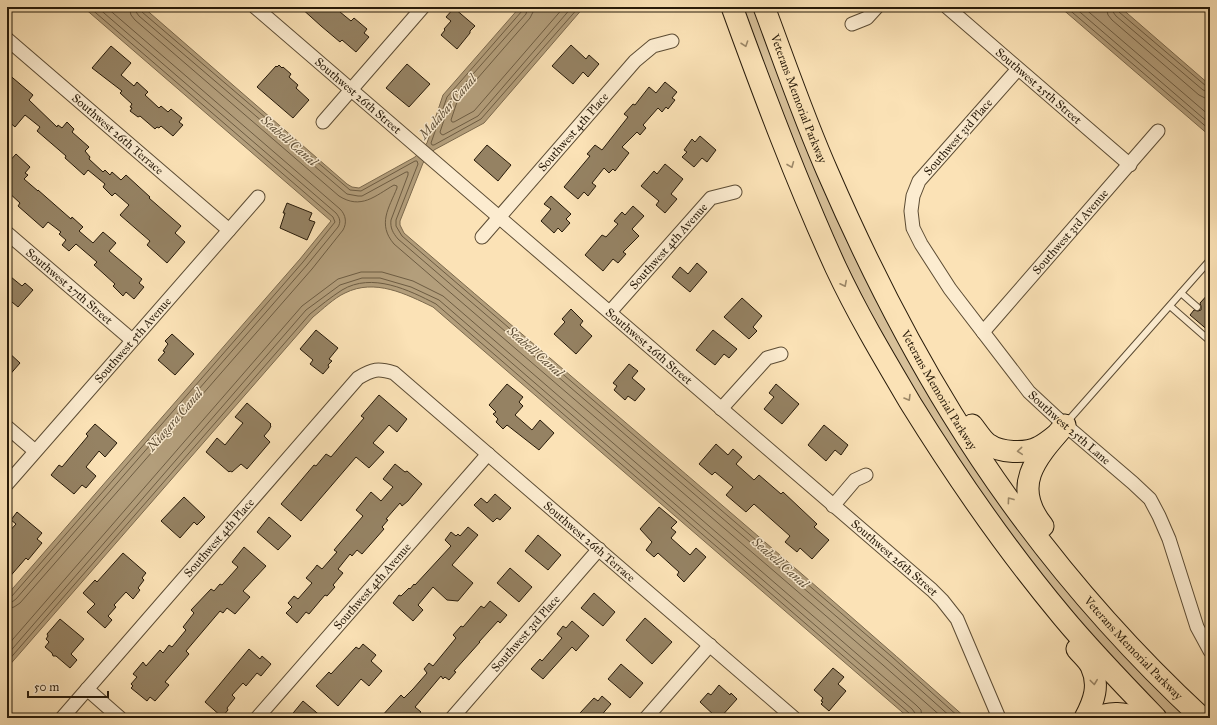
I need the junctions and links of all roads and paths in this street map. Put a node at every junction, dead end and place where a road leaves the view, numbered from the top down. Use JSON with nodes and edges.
{"nodes":[{"id":1,"x":255,"y":7,"type":"edge"},
{"id":2,"x":423,"y":7,"type":"edge"},
{"id":3,"x":732,"y":7,"type":"edge"},
{"id":4,"x":764,"y":7,"type":"edge"},
{"id":5,"x":877,"y":7,"type":"edge"},
{"id":6,"x":946,"y":7,"type":"edge"},
{"id":7,"x":852,"y":24,"type":"dead end"},
{"id":8,"x":7,"y":40,"type":"edge"},
{"id":9,"x":672,"y":41,"type":"dead end"},
{"id":10,"x":1018,"y":69,"type":"junction"},
{"id":11,"x":351,"y":89,"type":"junction"},
{"id":12,"x":323,"y":122,"type":"dead end"},
{"id":13,"x":1158,"y":131,"type":"dead end"},
{"id":14,"x":1130,"y":165,"type":"junction"},
{"id":15,"x":827,"y":171,"type":"junction"},
{"id":16,"x":734,"y":192,"type":"dead end"},
{"id":17,"x":258,"y":197,"type":"dead end"},
{"id":18,"x":911,"y":211,"type":"joint"},
{"id":19,"x":498,"y":217,"type":"junction"},
{"id":20,"x":229,"y":230,"type":"junction"},
{"id":21,"x":7,"y":233,"type":"edge"},
{"id":22,"x":482,"y":236,"type":"dead end"},
{"id":23,"x":1210,"y":260,"type":"edge"},
{"id":24,"x":1181,"y":293,"type":"junction"},
{"id":25,"x":1170,"y":306,"type":"junction"},
{"id":26,"x":1197,"y":307,"type":"dead end"},
{"id":27,"x":610,"y":312,"type":"junction"},
{"id":28,"x":984,"y":332,"type":"junction"},
{"id":29,"x":132,"y":340,"type":"junction"},
{"id":30,"x":1210,"y":341,"type":"edge"},
{"id":31,"x":781,"y":354,"type":"dead end"},
{"id":32,"x":382,"y":369,"type":"joint"},
{"id":33,"x":722,"y":410,"type":"junction"},
{"id":34,"x":7,"y":427,"type":"edge"},
{"id":35,"x":1060,"y":431,"type":"junction"},
{"id":36,"x":35,"y":451,"type":"junction"},
{"id":37,"x":488,"y":454,"type":"junction"},
{"id":38,"x":866,"y":475,"type":"dead end"},
{"id":39,"x":7,"y":484,"type":"edge"},
{"id":40,"x":967,"y":491,"type":"junction"},
{"id":41,"x":833,"y":506,"type":"junction"},
{"id":42,"x":599,"y":550,"type":"junction"},
{"id":43,"x":710,"y":645,"type":"junction"},
{"id":44,"x":1210,"y":651,"type":"edge"},
{"id":45,"x":87,"y":690,"type":"junction"},
{"id":46,"x":62,"y":718,"type":"edge"},
{"id":47,"x":120,"y":718,"type":"edge"},
{"id":48,"x":257,"y":718,"type":"edge"},
{"id":49,"x":452,"y":718,"type":"edge"},
{"id":50,"x":646,"y":718,"type":"edge"},
{"id":51,"x":794,"y":718,"type":"edge"},
{"id":52,"x":999,"y":718,"type":"edge"},
{"id":53,"x":1085,"y":718,"type":"edge"},
{"id":54,"x":1098,"y":718,"type":"edge"},
{"id":55,"x":1138,"y":718,"type":"edge"},
{"id":56,"x":1156,"y":718,"type":"edge"},
{"id":57,"x":1202,"y":718,"type":"edge"},
{"id":58,"x":1209,"y":718,"type":"edge"}],
"edges":[{"from":1,"to":11,"type":"street","name":"Southwest 26th Street"},
{"from":2,"to":11,"type":"street"},
{"from":3,"to":40,"type":"highway","one_way":true},
{"from":4,"to":15,"type":"highway","name":"Veterans Memorial Parkway"},
{"from":5,"to":7,"type":"street"},
{"from":6,"to":10,"type":"street","name":"Southwest 25th Street"},
{"from":8,"to":20,"type":"street","name":"Southwest 26th Terrace"},
{"from":9,"to":19,"type":"street","name":"Southwest 4th Place"},
{"from":10,"to":14,"type":"street","name":"Southwest 25th Street"},
{"from":10,"to":18,"type":"street","name":"Southwest 3rd Place"},
{"from":11,"to":12,"type":"street"},
{"from":11,"to":19,"type":"street","name":"Southwest 26th Street"},
{"from":13,"to":14,"type":"street","name":"Southwest 3rd Avenue"},
{"from":14,"to":28,"type":"street","name":"Southwest 3rd Avenue"},
{"from":35,"to":15,"type":"highway","one_way":true},
{"from":57,"to":15,"type":"highway","name":"Veterans Memorial Parkway","one_way":true},
{"from":16,"to":27,"type":"street","name":"Southwest 4th Avenue"},
{"from":17,"to":20,"type":"street","name":"Southwest 5th Avenue"},
{"from":18,"to":28,"type":"street","name":"Southwest 25th Lane"},
{"from":19,"to":22,"type":"street","name":"Southwest 4th Place"},
{"from":19,"to":27,"type":"street","name":"Southwest 26th Street"},
{"from":20,"to":29,"type":"street","name":"Southwest 5th Avenue"},
{"from":21,"to":29,"type":"street","name":"Southwest 27th Street"},
{"from":23,"to":24,"type":"lane"},
{"from":24,"to":25,"type":"lane"},
{"from":24,"to":26,"type":"lane"},
{"from":25,"to":30,"type":"lane"},
{"from":25,"to":35,"type":"lane"},
{"from":27,"to":33,"type":"street","name":"Southwest 26th Street"},
{"from":28,"to":35,"type":"street","name":"Southwest 25th Lane"},
{"from":29,"to":36,"type":"street","name":"Southwest 5th Avenue"},
{"from":31,"to":33,"type":"street"},
{"from":32,"to":37,"type":"street","name":"Southwest 26th Terrace"},
{"from":32,"to":45,"type":"street","name":"Southwest 4th Place"},
{"from":33,"to":41,"type":"street","name":"Southwest 26th Street"},
{"from":34,"to":36,"type":"street"},
{"from":35,"to":44,"type":"street","name":"Southwest 25th Lane"},
{"from":35,"to":58,"type":"highway"},
{"from":36,"to":39,"type":"street","name":"Southwest 5th Avenue"},
{"from":37,"to":42,"type":"street","name":"Southwest 26th Terrace"},
{"from":37,"to":48,"type":"street","name":"Southwest 4th Avenue"},
{"from":38,"to":41,"type":"street"},
{"from":40,"to":53,"type":"highway","one_way":true},
{"from":40,"to":56,"type":"highway"},
{"from":41,"to":52,"type":"street","name":"Southwest 26th Street"},
{"from":42,"to":43,"type":"street","name":"Southwest 26th Terrace"},
{"from":42,"to":49,"type":"street","name":"Southwest 3rd Place"},
{"from":43,"to":50,"type":"street"},
{"from":43,"to":51,"type":"street","name":"Southwest 26th Terrace"},
{"from":45,"to":46,"type":"street","name":"Southwest 4th Place"},
{"from":45,"to":47,"type":"street"},
{"from":54,"to":55,"type":"highway"}]}
